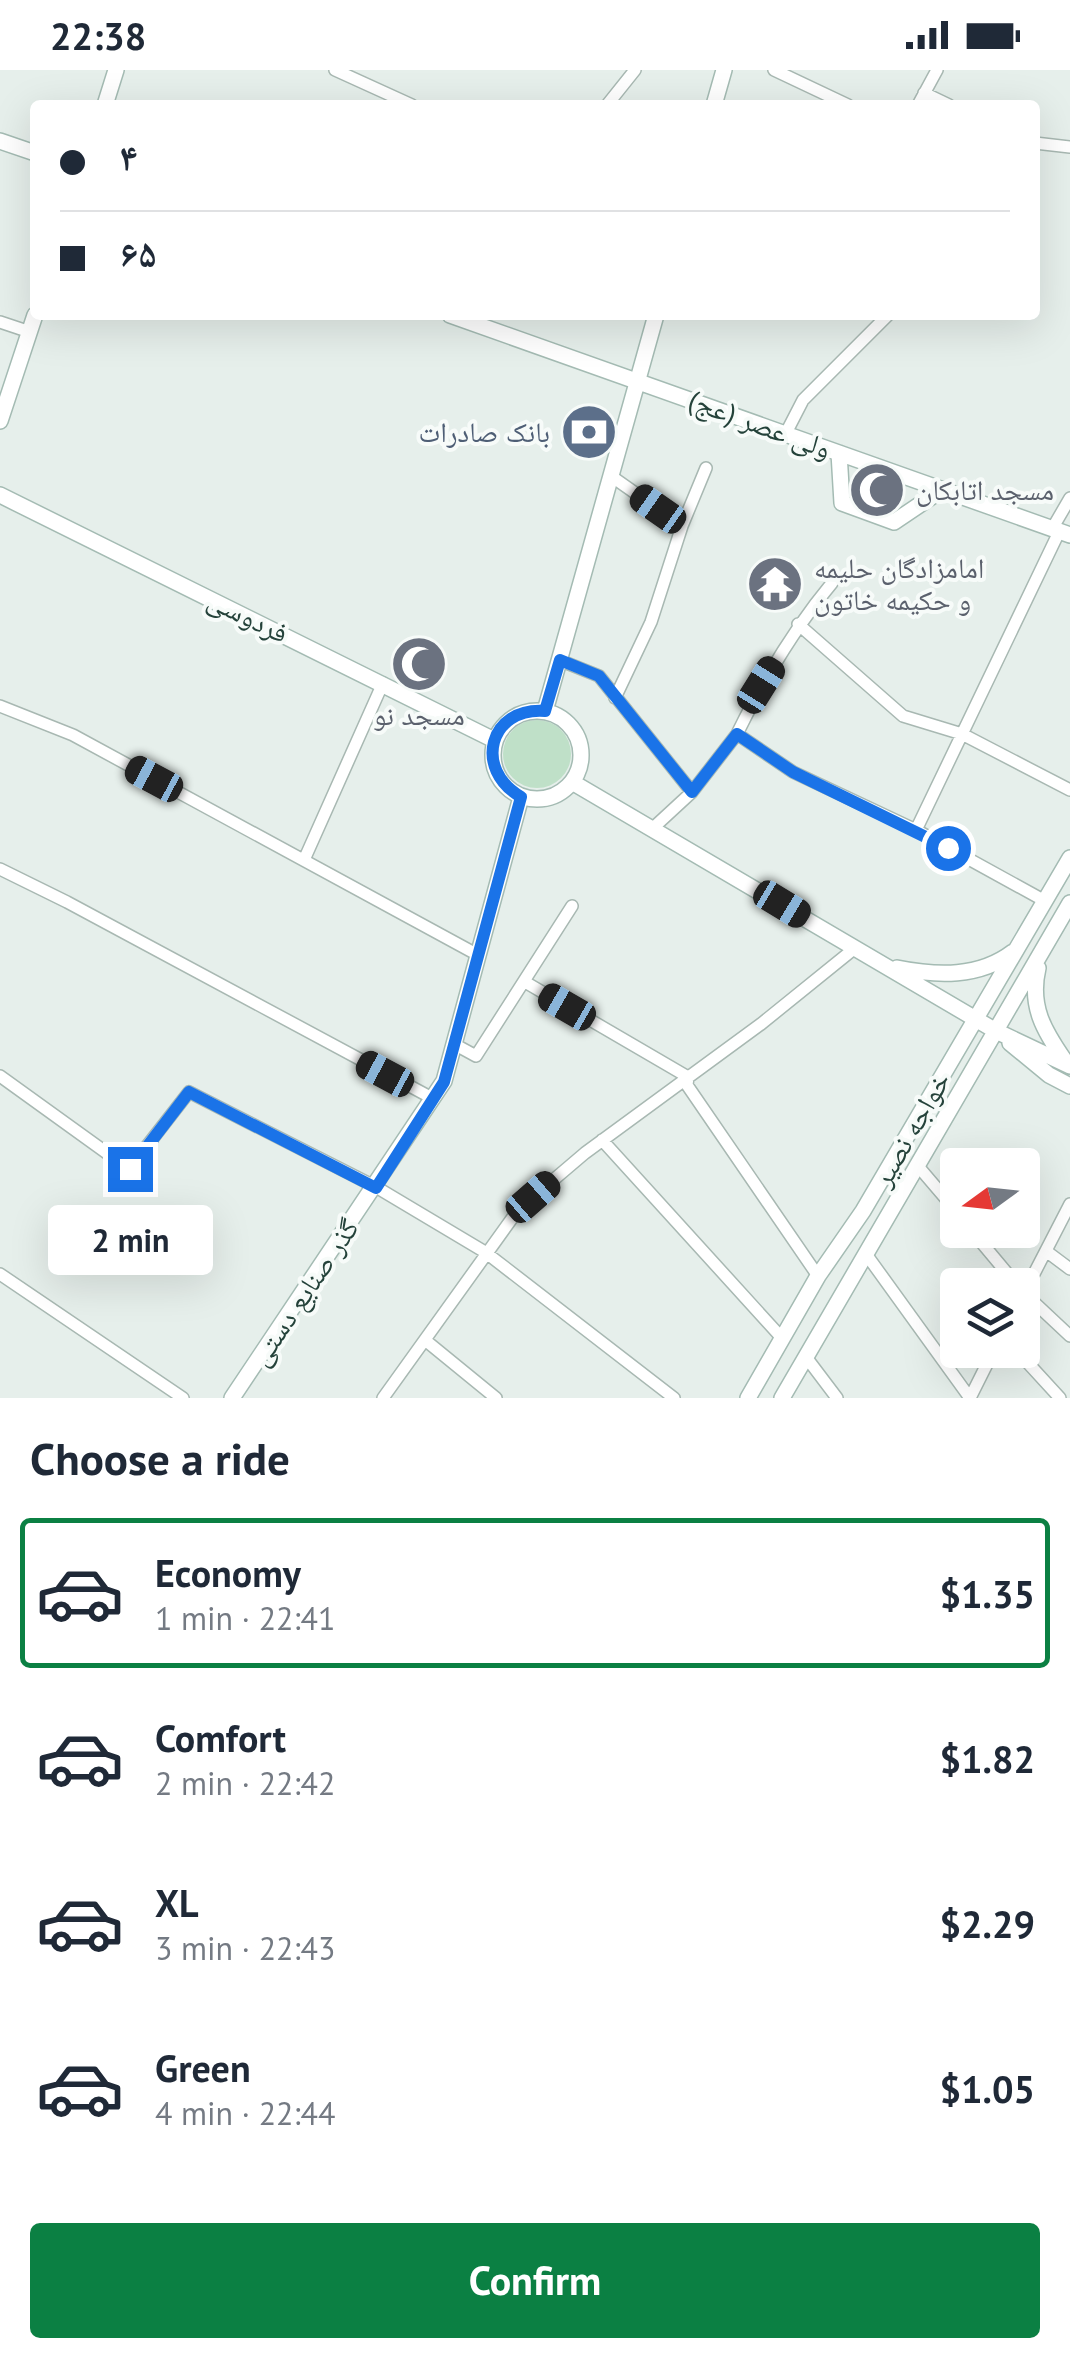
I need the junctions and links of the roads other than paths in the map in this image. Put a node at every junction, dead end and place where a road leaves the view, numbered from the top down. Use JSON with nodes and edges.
{"nodes":[{"id":1,"x":116,"y":70,"type":"edge"},
{"id":2,"x":335,"y":70,"type":"edge"},
{"id":3,"x":635,"y":70,"type":"edge"},
{"id":4,"x":724,"y":70,"type":"edge"},
{"id":5,"x":774,"y":70,"type":"edge"},
{"id":6,"x":936,"y":70,"type":"edge"},
{"id":7,"x":921,"y":99,"type":"edge"},
{"id":8,"x":107,"y":100,"type":"edge"},
{"id":9,"x":401,"y":100,"type":"edge"},
{"id":10,"x":611,"y":100,"type":"edge"},
{"id":11,"x":715,"y":100,"type":"edge"},
{"id":12,"x":831,"y":100,"type":"edge"},
{"id":13,"x":0,"y":141,"type":"edge"},
{"id":14,"x":1040,"y":144,"type":"edge"},
{"id":15,"x":1070,"y":147,"type":"edge"},
{"id":16,"x":30,"y":151,"type":"edge"},
{"id":17,"x":34,"y":320,"type":"edge"},
{"id":18,"x":478,"y":320,"type":"edge"},
{"id":19,"x":655,"y":320,"type":"edge"},
{"id":20,"x":877,"y":320,"type":"edge"},
{"id":21,"x":0,"y":322,"type":"edge"},
{"id":22,"x":30,"y":332,"type":"junction"},
{"id":23,"x":637,"y":380,"type":"junction"},
{"id":24,"x":0,"y":421,"type":"edge"},
{"id":25,"x":786,"y":433,"type":"junction"},
{"id":26,"x":839,"y":452,"type":"junction"},
{"id":27,"x":706,"y":468,"type":"dead end"},
{"id":28,"x":610,"y":476,"type":"junction"},
{"id":29,"x":942,"y":489,"type":"junction"},
{"id":30,"x":0,"y":495,"type":"edge"},
{"id":31,"x":1070,"y":498,"type":"edge"},
{"id":32,"x":19,"y":506,"type":"junction"},
{"id":33,"x":0,"y":511,"type":"edge"},
{"id":34,"x":682,"y":526,"type":"junction"},
{"id":35,"x":1060,"y":532,"type":"edge"},
{"id":36,"x":832,"y":583,"type":"dead end"},
{"id":37,"x":798,"y":624,"type":"junction"},
{"id":38,"x":560,"y":660,"type":"junction"},
{"id":39,"x":383,"y":683,"type":"junction"},
{"id":40,"x":615,"y":698,"type":"junction"},
{"id":41,"x":0,"y":706,"type":"edge"},
{"id":42,"x":545,"y":711,"type":"junction"},
{"id":43,"x":737,"y":734,"type":"junction"},
{"id":44,"x":962,"y":734,"type":"junction"},
{"id":45,"x":494,"y":740,"type":"junction"},
{"id":46,"x":572,"y":782,"type":"junction"},
{"id":47,"x":1070,"y":790,"type":"edge"},
{"id":48,"x":692,"y":792,"type":"junction"},
{"id":49,"x":521,"y":797,"type":"junction"},
{"id":50,"x":652,"y":828,"type":"junction"},
{"id":51,"x":916,"y":830,"type":"junction"},
{"id":52,"x":1070,"y":858,"type":"edge"},
{"id":53,"x":304,"y":860,"type":"junction"},
{"id":54,"x":0,"y":869,"type":"edge"},
{"id":55,"x":1045,"y":900,"type":"junction"},
{"id":56,"x":1070,"y":903,"type":"edge"},
{"id":57,"x":572,"y":906,"type":"dead end"},
{"id":58,"x":855,"y":948,"type":"junction"},
{"id":59,"x":1016,"y":950,"type":"junction"},
{"id":60,"x":1041,"y":953,"type":"junction"},
{"id":61,"x":478,"y":954,"type":"junction"},
{"id":62,"x":887,"y":966,"type":"junction"},
{"id":63,"x":525,"y":982,"type":"junction"},
{"id":64,"x":976,"y":1019,"type":"junction"},
{"id":65,"x":996,"y":1031,"type":"junction"},
{"id":66,"x":454,"y":1044,"type":"junction"},
{"id":67,"x":1068,"y":1065,"type":"edge"},
{"id":68,"x":0,"y":1076,"type":"edge"},
{"id":69,"x":688,"y":1077,"type":"junction"},
{"id":70,"x":1070,"y":1086,"type":"edge"},
{"id":71,"x":432,"y":1098,"type":"junction"},
{"id":72,"x":602,"y":1140,"type":"junction"},
{"id":73,"x":918,"y":1165,"type":"junction"},
{"id":74,"x":376,"y":1188,"type":"junction"},
{"id":75,"x":940,"y":1191,"type":"edge"},
{"id":76,"x":1070,"y":1204,"type":"edge"},
{"id":77,"x":987,"y":1248,"type":"edge"},
{"id":78,"x":1046,"y":1250,"type":"junction"},
{"id":79,"x":485,"y":1252,"type":"junction"},
{"id":80,"x":866,"y":1254,"type":"junction"},
{"id":81,"x":1003,"y":1268,"type":"edge"},
{"id":82,"x":1036,"y":1268,"type":"edge"},
{"id":83,"x":1070,"y":1269,"type":"edge"},
{"id":84,"x":0,"y":1274,"type":"edge"},
{"id":85,"x":818,"y":1276,"type":"junction"},
{"id":86,"x":1040,"y":1308,"type":"edge"},
{"id":87,"x":1070,"y":1336,"type":"edge"},
{"id":88,"x":780,"y":1338,"type":"junction"},
{"id":89,"x":424,"y":1340,"type":"junction"},
{"id":90,"x":806,"y":1357,"type":"junction"},
{"id":91,"x":985,"y":1368,"type":"edge"},
{"id":92,"x":1032,"y":1368,"type":"edge"},
{"id":93,"x":184,"y":1398,"type":"edge"},
{"id":94,"x":232,"y":1398,"type":"edge"},
{"id":95,"x":383,"y":1398,"type":"edge"},
{"id":96,"x":496,"y":1398,"type":"edge"},
{"id":97,"x":674,"y":1398,"type":"edge"},
{"id":98,"x":748,"y":1398,"type":"edge"},
{"id":99,"x":782,"y":1398,"type":"edge"},
{"id":100,"x":837,"y":1398,"type":"edge"},
{"id":101,"x":970,"y":1398,"type":"edge"},
{"id":102,"x":1060,"y":1398,"type":"edge"}],
"edges":[{"from":1,"to":8,"type":"main road"},
{"from":2,"to":9,"type":"street"},
{"from":3,"to":10,"type":"street"},
{"from":4,"to":11,"type":"main road"},
{"from":5,"to":12,"type":"street"},
{"from":6,"to":7,"type":"street"},
{"from":13,"to":16,"type":"main road"},
{"from":14,"to":15,"type":"street"},
{"from":17,"to":22,"type":"main road"},
{"from":18,"to":23,"type":"main road","name":"ولی عصر (عج)"},
{"from":19,"to":23,"type":"main road"},
{"from":20,"to":25,"type":"street"},
{"from":21,"to":22,"type":"street"},
{"from":22,"to":24,"type":"main road"},
{"from":23,"to":25,"type":"main road","name":"ولی عصر (عج)"},
{"from":23,"to":28,"type":"main road"},
{"from":25,"to":26,"type":"main road","name":"ولی عصر (عج)"},
{"from":26,"to":29,"type":"main road","name":"ولی عصر (عج)"},
{"from":26,"to":29,"type":"main road"},
{"from":27,"to":34,"type":"street"},
{"from":28,"to":34,"type":"street"},
{"from":28,"to":38,"type":"main road"},
{"from":29,"to":35,"type":"main road","name":"ولی عصر (عج)"},
{"from":30,"to":32,"type":"main road","name":"فردوسی"},
{"from":31,"to":35,"type":"street"},
{"from":32,"to":33,"type":"main road"},
{"from":32,"to":39,"type":"main road","name":"فردوسی"},
{"from":34,"to":40,"type":"street"},
{"from":35,"to":44,"type":"street"},
{"from":36,"to":37,"type":"street"},
{"from":37,"to":43,"type":"street"},
{"from":37,"to":44,"type":"street"},
{"from":38,"to":40,"type":"street"},
{"from":38,"to":42,"type":"main road"},
{"from":39,"to":45,"type":"main road","name":"فردوسی"},
{"from":39,"to":53,"type":"street"},
{"from":40,"to":48,"type":"street"},
{"from":41,"to":53,"type":"street"},
{"from":42,"to":45,"type":"main road"},
{"from":42,"to":46,"type":"main road"},
{"from":43,"to":48,"type":"street"},
{"from":43,"to":51,"type":"street"},
{"from":44,"to":47,"type":"street"},
{"from":44,"to":51,"type":"street"},
{"from":45,"to":49,"type":"main road"},
{"from":46,"to":49,"type":"main road"},
{"from":46,"to":50,"type":"main road"},
{"from":48,"to":50,"type":"street"},
{"from":49,"to":61,"type":"main road","name":"گذر صنایع دستی"},
{"from":50,"to":58,"type":"main road"},
{"from":51,"to":55,"type":"street"},
{"from":52,"to":55,"type":"main road","name":"خواجه نصیر"},
{"from":53,"to":61,"type":"street"},
{"from":54,"to":71,"type":"street"},
{"from":55,"to":59,"type":"main road","name":"خواجه نصیر"},
{"from":56,"to":60,"type":"main road","name":"خواجه نصیر"},
{"from":57,"to":63,"type":"street"},
{"from":58,"to":62,"type":"main road"},
{"from":58,"to":69,"type":"street"},
{"from":59,"to":62,"type":"main road"},
{"from":59,"to":64,"type":"main road","name":"خواجه نصیر"},
{"from":60,"to":65,"type":"main road","name":"خواجه نصیر"},
{"from":60,"to":67,"type":"main road"},
{"from":61,"to":66,"type":"main road","name":"گذر صنایع دستی"},
{"from":62,"to":64,"type":"main road"},
{"from":63,"to":66,"type":"street"},
{"from":63,"to":69,"type":"street"},
{"from":64,"to":65,"type":"main road"},
{"from":64,"to":85,"type":"main road","name":"خواجه نصیر"},
{"from":65,"to":67,"type":"main road"},
{"from":65,"to":70,"type":"main road"},
{"from":65,"to":73,"type":"main road","name":"خواجه نصیر"},
{"from":66,"to":71,"type":"main road","name":"گذر صنایع دستی"},
{"from":68,"to":74,"type":"street"},
{"from":69,"to":72,"type":"street"},
{"from":69,"to":85,"type":"street"},
{"from":71,"to":74,"type":"main road","name":"گذر صنایع دستی"},
{"from":72,"to":79,"type":"street"},
{"from":72,"to":88,"type":"street"},
{"from":73,"to":75,"type":"street"},
{"from":73,"to":80,"type":"main road","name":"خواجه نصیر"},
{"from":74,"to":79,"type":"street"},
{"from":74,"to":94,"type":"main road","name":"گذر صنایع دستی"},
{"from":76,"to":78,"type":"street"},
{"from":77,"to":81,"type":"street"},
{"from":78,"to":82,"type":"street"},
{"from":78,"to":83,"type":"street"},
{"from":79,"to":89,"type":"street"},
{"from":79,"to":97,"type":"street"},
{"from":80,"to":90,"type":"main road","name":"خواجه نصیر"},
{"from":80,"to":101,"type":"street"},
{"from":84,"to":93,"type":"street"},
{"from":85,"to":88,"type":"main road","name":"خواجه نصیر"},
{"from":86,"to":87,"type":"street"},
{"from":88,"to":98,"type":"main road","name":"خواجه نصیر"},
{"from":89,"to":95,"type":"street"},
{"from":89,"to":96,"type":"street"},
{"from":90,"to":99,"type":"main road","name":"خواجه نصیر"},
{"from":90,"to":100,"type":"street"},
{"from":91,"to":101,"type":"street"},
{"from":92,"to":102,"type":"street"}]}
